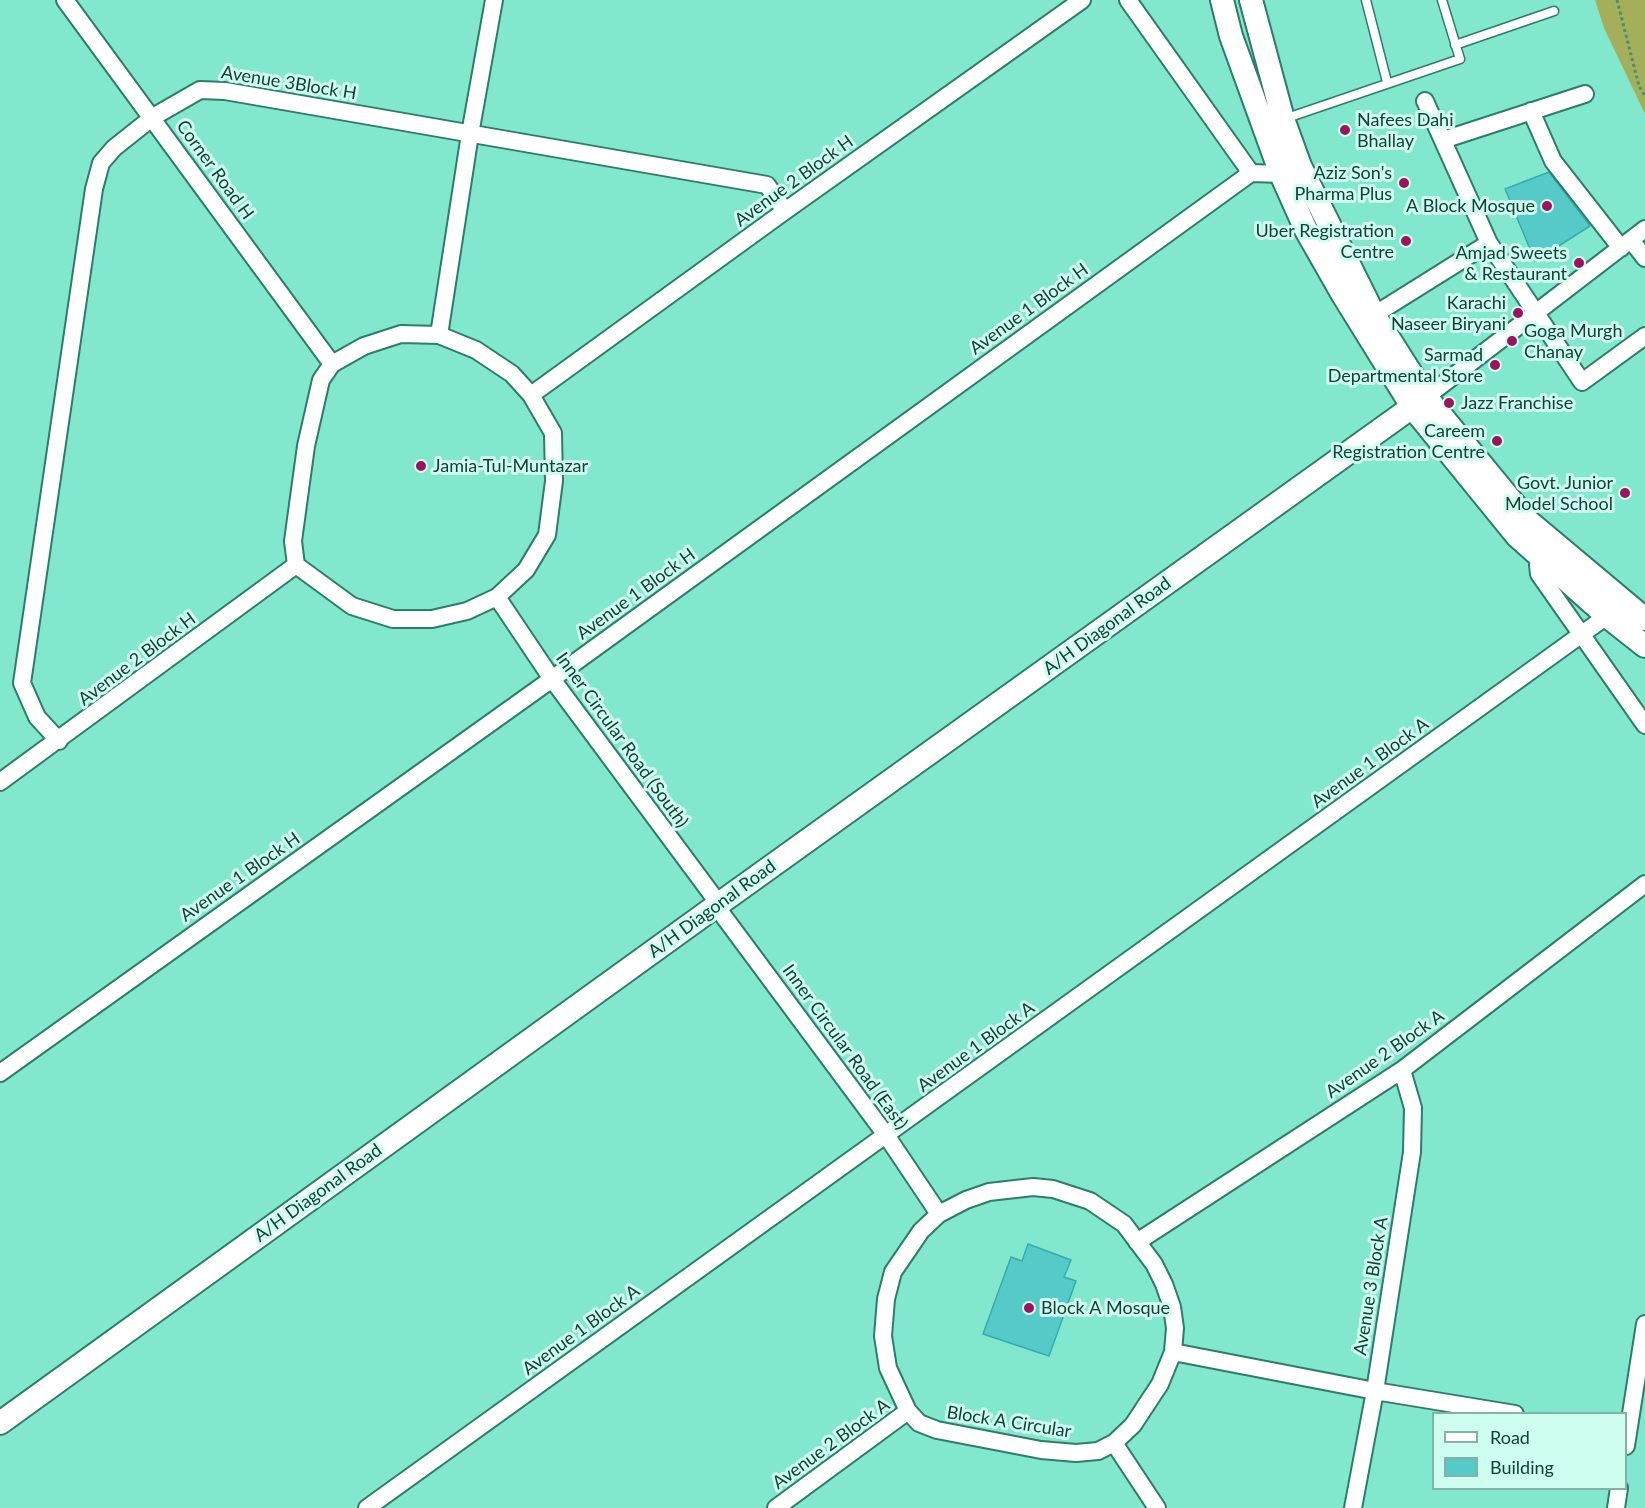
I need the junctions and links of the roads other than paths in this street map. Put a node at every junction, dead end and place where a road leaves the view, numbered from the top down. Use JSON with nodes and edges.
{"nodes":[{"id":1,"x":65,"y":0,"type":"edge"},
{"id":2,"x":494,"y":0,"type":"edge"},
{"id":3,"x":1082,"y":0,"type":"edge"},
{"id":4,"x":1128,"y":0,"type":"edge"},
{"id":5,"x":1222,"y":0,"type":"edge"},
{"id":6,"x":1251,"y":0,"type":"edge"},
{"id":7,"x":1365,"y":0,"type":"edge"},
{"id":8,"x":1442,"y":0,"type":"edge"},
{"id":9,"x":1554,"y":11,"type":"dead end"},
{"id":10,"x":1455,"y":45,"type":"junction"},
{"id":11,"x":1387,"y":82,"type":"junction"},
{"id":12,"x":1585,"y":94,"type":"dead end"},
{"id":13,"x":1425,"y":101,"type":"dead end"},
{"id":14,"x":1531,"y":111,"type":"junction"},
{"id":15,"x":153,"y":117,"type":"junction"},
{"id":16,"x":1283,"y":119,"type":"junction"},
{"id":17,"x":470,"y":134,"type":"junction"},
{"id":18,"x":1443,"y":140,"type":"junction"},
{"id":19,"x":1290,"y":170,"type":"junction"},
{"id":20,"x":1251,"y":173,"type":"junction"},
{"id":21,"x":785,"y":211,"type":"junction"},
{"id":22,"x":1645,"y":229,"type":"edge"},
{"id":23,"x":1489,"y":243,"type":"junction"},
{"id":24,"x":1626,"y":244,"type":"junction"},
{"id":25,"x":1645,"y":258,"type":"edge"},
{"id":26,"x":1536,"y":311,"type":"junction"},
{"id":27,"x":1374,"y":315,"type":"junction"},
{"id":28,"x":439,"y":335,"type":"junction"},
{"id":29,"x":1645,"y":336,"type":"edge"},
{"id":30,"x":332,"y":364,"type":"junction"},
{"id":31,"x":531,"y":395,"type":"junction"},
{"id":32,"x":1419,"y":403,"type":"junction"},
{"id":33,"x":1547,"y":551,"type":"junction"},
{"id":34,"x":296,"y":565,"type":"junction"},
{"id":35,"x":497,"y":597,"type":"junction"},
{"id":36,"x":1607,"y":616,"type":"junction"},
{"id":37,"x":1645,"y":619,"type":"edge"},
{"id":38,"x":1582,"y":635,"type":"junction"},
{"id":39,"x":1645,"y":646,"type":"edge"},
{"id":40,"x":552,"y":679,"type":"junction"},
{"id":41,"x":1645,"y":725,"type":"edge"},
{"id":42,"x":59,"y":741,"type":"junction"},
{"id":43,"x":0,"y":782,"type":"edge"},
{"id":44,"x":1645,"y":884,"type":"edge"},
{"id":45,"x":718,"y":905,"type":"junction"},
{"id":46,"x":1402,"y":1070,"type":"junction"},
{"id":47,"x":0,"y":1073,"type":"edge"},
{"id":48,"x":886,"y":1136,"type":"junction"},
{"id":49,"x":939,"y":1214,"type":"junction"},
{"id":50,"x":1137,"y":1242,"type":"junction"},
{"id":51,"x":1645,"y":1324,"type":"edge"},
{"id":52,"x":1173,"y":1352,"type":"junction"},
{"id":53,"x":1375,"y":1391,"type":"junction"},
{"id":54,"x":908,"y":1411,"type":"junction"},
{"id":55,"x":1509,"y":1412,"type":"edge"},
{"id":56,"x":0,"y":1424,"type":"edge"},
{"id":57,"x":1627,"y":1431,"type":"edge"},
{"id":58,"x":1645,"y":1435,"type":"edge"},
{"id":59,"x":1627,"y":1437,"type":"edge"},
{"id":60,"x":1114,"y":1443,"type":"junction"},
{"id":61,"x":1619,"y":1490,"type":"edge"},
{"id":62,"x":367,"y":1508,"type":"edge"},
{"id":63,"x":776,"y":1508,"type":"edge"},
{"id":64,"x":1157,"y":1508,"type":"edge"},
{"id":65,"x":1353,"y":1508,"type":"edge"},
{"id":66,"x":1616,"y":1508,"type":"edge"}],
"edges":[{"from":1,"to":15,"type":"street","name":"Corner Road H"},
{"from":2,"to":17,"type":"street"},
{"from":3,"to":21,"type":"street","name":"Avenue 2 Block H"},
{"from":4,"to":20,"type":"street"},
{"from":5,"to":19,"type":"street"},
{"from":6,"to":16,"type":"street"},
{"from":7,"to":11,"type":"lane"},
{"from":8,"to":10,"type":"lane"},
{"from":9,"to":10,"type":"lane"},
{"from":10,"to":11,"type":"lane"},
{"from":11,"to":16,"type":"lane"},
{"from":12,"to":14,"type":"street"},
{"from":13,"to":18,"type":"street"},
{"from":14,"to":18,"type":"street"},
{"from":14,"to":24,"type":"street"},
{"from":15,"to":17,"type":"street","name":"Avenue 3Block H"},
{"from":15,"to":30,"type":"street","name":"Corner Road H"},
{"from":15,"to":42,"type":"street","name":"Avenue 3Block H"},
{"from":16,"to":19,"type":"street"},
{"from":17,"to":21,"type":"street","name":"Avenue 3Block H"},
{"from":17,"to":28,"type":"street"},
{"from":18,"to":23,"type":"street"},
{"from":19,"to":20,"type":"street"},
{"from":19,"to":27,"type":"street"},
{"from":19,"to":32,"type":"street"},
{"from":20,"to":40,"type":"street","name":"Avenue 1 Block H"},
{"from":21,"to":31,"type":"street","name":"Avenue 2 Block H"},
{"from":22,"to":24,"type":"street"},
{"from":23,"to":26,"type":"street"},
{"from":23,"to":27,"type":"street"},
{"from":24,"to":25,"type":"street"},
{"from":24,"to":26,"type":"street"},
{"from":26,"to":29,"type":"street"},
{"from":26,"to":32,"type":"street"},
{"from":27,"to":32,"type":"street"},
{"from":28,"to":30,"type":"street"},
{"from":28,"to":31,"type":"street"},
{"from":30,"to":34,"type":"street"},
{"from":31,"to":35,"type":"street"},
{"from":32,"to":33,"type":"street"},
{"from":32,"to":45,"type":"street","name":"A/H Diagonal Road"},
{"from":33,"to":36,"type":"street"},
{"from":33,"to":37,"type":"street"},
{"from":33,"to":38,"type":"street"},
{"from":34,"to":35,"type":"street"},
{"from":34,"to":42,"type":"street","name":"Avenue 2 Block H"},
{"from":35,"to":40,"type":"street","name":"Inner Circular Road (South)"},
{"from":36,"to":38,"type":"street","name":"Avenue 1 Block A"},
{"from":36,"to":39,"type":"street"},
{"from":38,"to":41,"type":"street"},
{"from":38,"to":48,"type":"street","name":"Avenue 1 Block A"},
{"from":40,"to":45,"type":"street","name":"Inner Circular Road (South)"},
{"from":40,"to":47,"type":"street","name":"Avenue 1 Block H"},
{"from":42,"to":43,"type":"street","name":"Avenue 2 Block H"},
{"from":44,"to":46,"type":"street","name":"Avenue 2 Block A"},
{"from":45,"to":48,"type":"street","name":"Inner Circular Road (East)"},
{"from":45,"to":56,"type":"street","name":"A/H Diagonal Road"},
{"from":46,"to":50,"type":"street","name":"Avenue 2 Block A"},
{"from":46,"to":53,"type":"street","name":"Avenue 3 Block A"},
{"from":48,"to":49,"type":"street","name":"Inner Circular Road (East)"},
{"from":48,"to":62,"type":"street","name":"Avenue 1 Block A"},
{"from":49,"to":50,"type":"street","name":"Block A Circular"},
{"from":49,"to":54,"type":"street","name":"Block A Circular"},
{"from":50,"to":52,"type":"street","name":"Block A Circular"},
{"from":51,"to":57,"type":"street"},
{"from":52,"to":53,"type":"street"},
{"from":52,"to":60,"type":"street","name":"Block A Circular"},
{"from":53,"to":55,"type":"street"},
{"from":53,"to":65,"type":"street","name":"Avenue 3 Block A"},
{"from":54,"to":60,"type":"street","name":"Block A Circular"},
{"from":54,"to":63,"type":"street","name":"Avenue 2 Block A"},
{"from":58,"to":59,"type":"street"},
{"from":60,"to":64,"type":"street"},
{"from":61,"to":66,"type":"street"}]}
